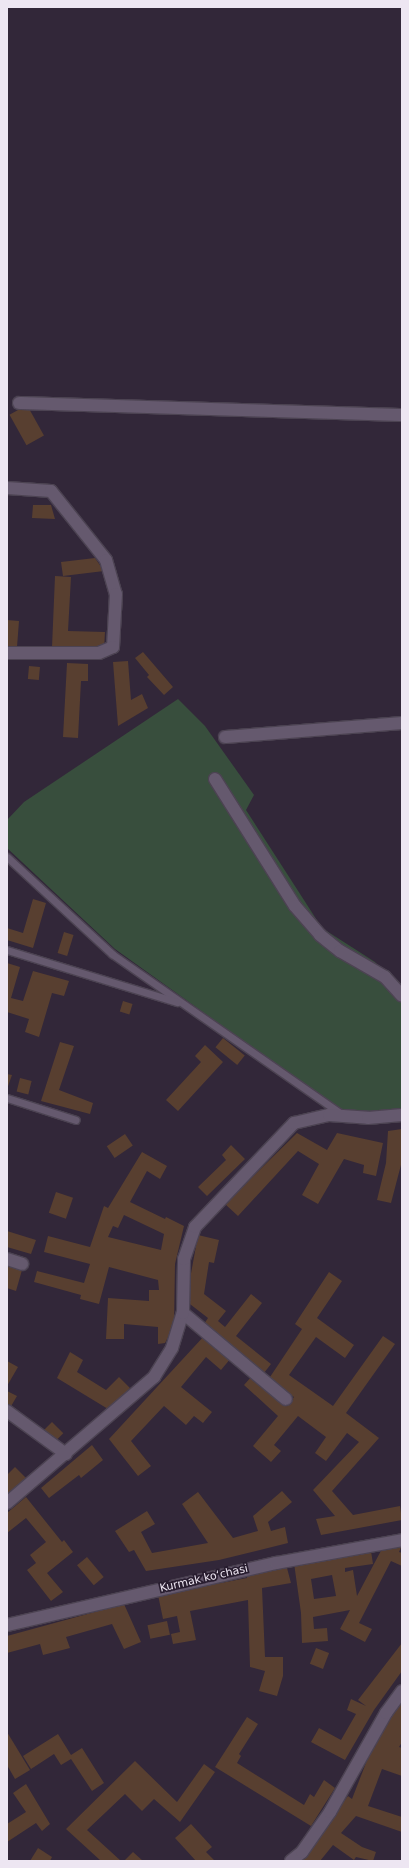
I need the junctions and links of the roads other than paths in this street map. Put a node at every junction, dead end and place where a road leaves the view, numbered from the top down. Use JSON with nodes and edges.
{"nodes":[{"id":1,"x":19,"y":403,"type":"dead end"},
{"id":2,"x":402,"y":415,"type":"edge"},
{"id":3,"x":7,"y":488,"type":"edge"},
{"id":4,"x":7,"y":653,"type":"edge"},
{"id":5,"x":402,"y":723,"type":"edge"},
{"id":6,"x":226,"y":737,"type":"dead end"},
{"id":7,"x":215,"y":779,"type":"dead end"},
{"id":8,"x":7,"y":857,"type":"edge"},
{"id":9,"x":7,"y":950,"type":"edge"},
{"id":10,"x":402,"y":996,"type":"edge"},
{"id":11,"x":185,"y":1004,"type":"junction"},
{"id":12,"x":7,"y":1098,"type":"edge"},
{"id":13,"x":402,"y":1115,"type":"edge"},
{"id":14,"x":344,"y":1116,"type":"junction"},
{"id":15,"x":76,"y":1120,"type":"dead end"},
{"id":16,"x":7,"y":1259,"type":"edge"},
{"id":17,"x":22,"y":1264,"type":"dead end"},
{"id":18,"x":183,"y":1313,"type":"junction"},
{"id":19,"x":286,"y":1399,"type":"dead end"},
{"id":20,"x":7,"y":1411,"type":"edge"},
{"id":21,"x":66,"y":1454,"type":"junction"},
{"id":22,"x":7,"y":1503,"type":"edge"},
{"id":23,"x":402,"y":1540,"type":"edge"},
{"id":24,"x":7,"y":1625,"type":"edge"},
{"id":25,"x":402,"y":1692,"type":"edge"},
{"id":26,"x":291,"y":1861,"type":"edge"}],
"edges":[{"from":1,"to":2,"type":"street"},
{"from":3,"to":4,"type":"street"},
{"from":5,"to":6,"type":"street"},
{"from":7,"to":10,"type":"street"},
{"from":8,"to":11,"type":"lane"},
{"from":9,"to":11,"type":"lane"},
{"from":11,"to":14,"type":"lane"},
{"from":12,"to":15,"type":"lane"},
{"from":13,"to":14,"type":"street"},
{"from":14,"to":18,"type":"street"},
{"from":16,"to":17,"type":"street"},
{"from":18,"to":19,"type":"street"},
{"from":18,"to":21,"type":"street"},
{"from":20,"to":21,"type":"street"},
{"from":21,"to":22,"type":"street"},
{"from":23,"to":24,"type":"street","name":"Kurmak koʻchasi"},
{"from":25,"to":26,"type":"street"}]}
